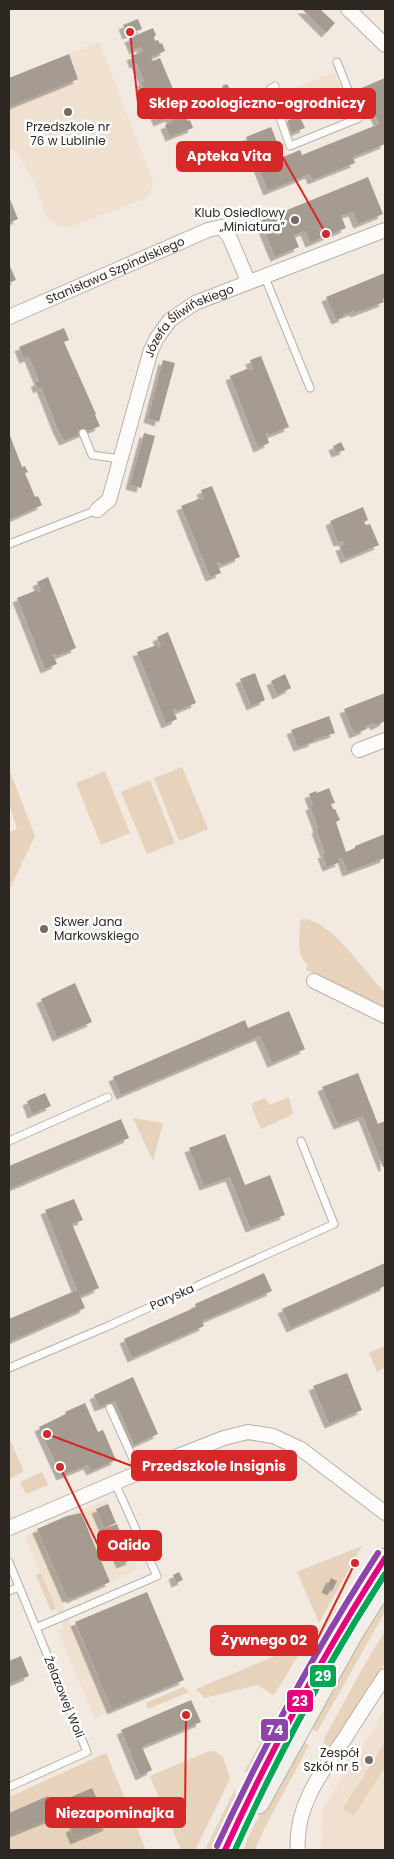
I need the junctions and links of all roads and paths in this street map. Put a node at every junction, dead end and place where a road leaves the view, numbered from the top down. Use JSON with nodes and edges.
{"nodes":[{"id":1,"x":348,"y":9,"type":"edge"},
{"id":2,"x":385,"y":45,"type":"edge"},
{"id":3,"x":337,"y":62,"type":"dead end"},
{"id":4,"x":275,"y":86,"type":"dead end"},
{"id":5,"x":385,"y":230,"type":"edge"},
{"id":6,"x":264,"y":275,"type":"junction"},
{"id":7,"x":248,"y":281,"type":"junction"},
{"id":8,"x":9,"y":316,"type":"edge"},
{"id":9,"x":310,"y":388,"type":"dead end"},
{"id":10,"x":83,"y":434,"type":"dead end"},
{"id":11,"x":120,"y":459,"type":"junction"},
{"id":12,"x":97,"y":510,"type":"joint"},
{"id":13,"x":9,"y":544,"type":"edge"},
{"id":14,"x":385,"y":740,"type":"edge"},
{"id":15,"x":359,"y":750,"type":"dead end"},
{"id":16,"x":314,"y":981,"type":"dead end"},
{"id":17,"x":385,"y":1016,"type":"edge"},
{"id":18,"x":108,"y":1097,"type":"dead end"},
{"id":19,"x":301,"y":1140,"type":"dead end"},
{"id":20,"x":9,"y":1141,"type":"edge"},
{"id":21,"x":9,"y":1368,"type":"edge"},
{"id":22,"x":110,"y":1408,"type":"dead end"},
{"id":23,"x":138,"y":1472,"type":"junction"},
{"id":24,"x":115,"y":1483,"type":"junction"},
{"id":25,"x":385,"y":1513,"type":"edge"},
{"id":26,"x":9,"y":1528,"type":"edge"},
{"id":27,"x":385,"y":1558,"type":"edge"},
{"id":28,"x":9,"y":1562,"type":"edge"},
{"id":29,"x":385,"y":1583,"type":"edge"},
{"id":30,"x":19,"y":1587,"type":"junction"},
{"id":31,"x":9,"y":1591,"type":"edge"},
{"id":32,"x":36,"y":1628,"type":"junction"},
{"id":33,"x":385,"y":1676,"type":"edge"},
{"id":34,"x":9,"y":1786,"type":"edge"},
{"id":35,"x":225,"y":1850,"type":"edge"},
{"id":36,"x":238,"y":1850,"type":"edge"},
{"id":37,"x":298,"y":1850,"type":"edge"}],
"edges":[{"from":1,"to":2,"type":"street"},
{"from":3,"to":4,"type":"lane"},
{"from":5,"to":6,"type":"street","name":"Józefa Śliwińskiego"},
{"from":6,"to":7,"type":"street","name":"Józefa Śliwińskiego"},
{"from":6,"to":9,"type":"lane"},
{"from":7,"to":8,"type":"street","name":"Stanisława Szpinalskiego"},
{"from":7,"to":11,"type":"street","name":"Józefa Śliwińskiego"},
{"from":10,"to":11,"type":"lane"},
{"from":11,"to":12,"type":"street","name":"Józefa Śliwińskiego"},
{"from":12,"to":13,"type":"lane"},
{"from":14,"to":15,"type":"street"},
{"from":16,"to":17,"type":"street"},
{"from":18,"to":20,"type":"lane"},
{"from":19,"to":21,"type":"lane","name":"Paryska"},
{"from":22,"to":23,"type":"lane"},
{"from":23,"to":24,"type":"street"},
{"from":23,"to":25,"type":"street"},
{"from":24,"to":26,"type":"street"},
{"from":24,"to":32,"type":"lane"},
{"from":27,"to":35,"type":"street"},
{"from":28,"to":30,"type":"lane","name":"Żelazowej Woli"},
{"from":29,"to":36,"type":"street"},
{"from":30,"to":31,"type":"lane"},
{"from":30,"to":32,"type":"lane","name":"Żelazowej Woli"},
{"from":32,"to":34,"type":"lane","name":"Żelazowej Woli"},
{"from":33,"to":37,"type":"street"}]}
